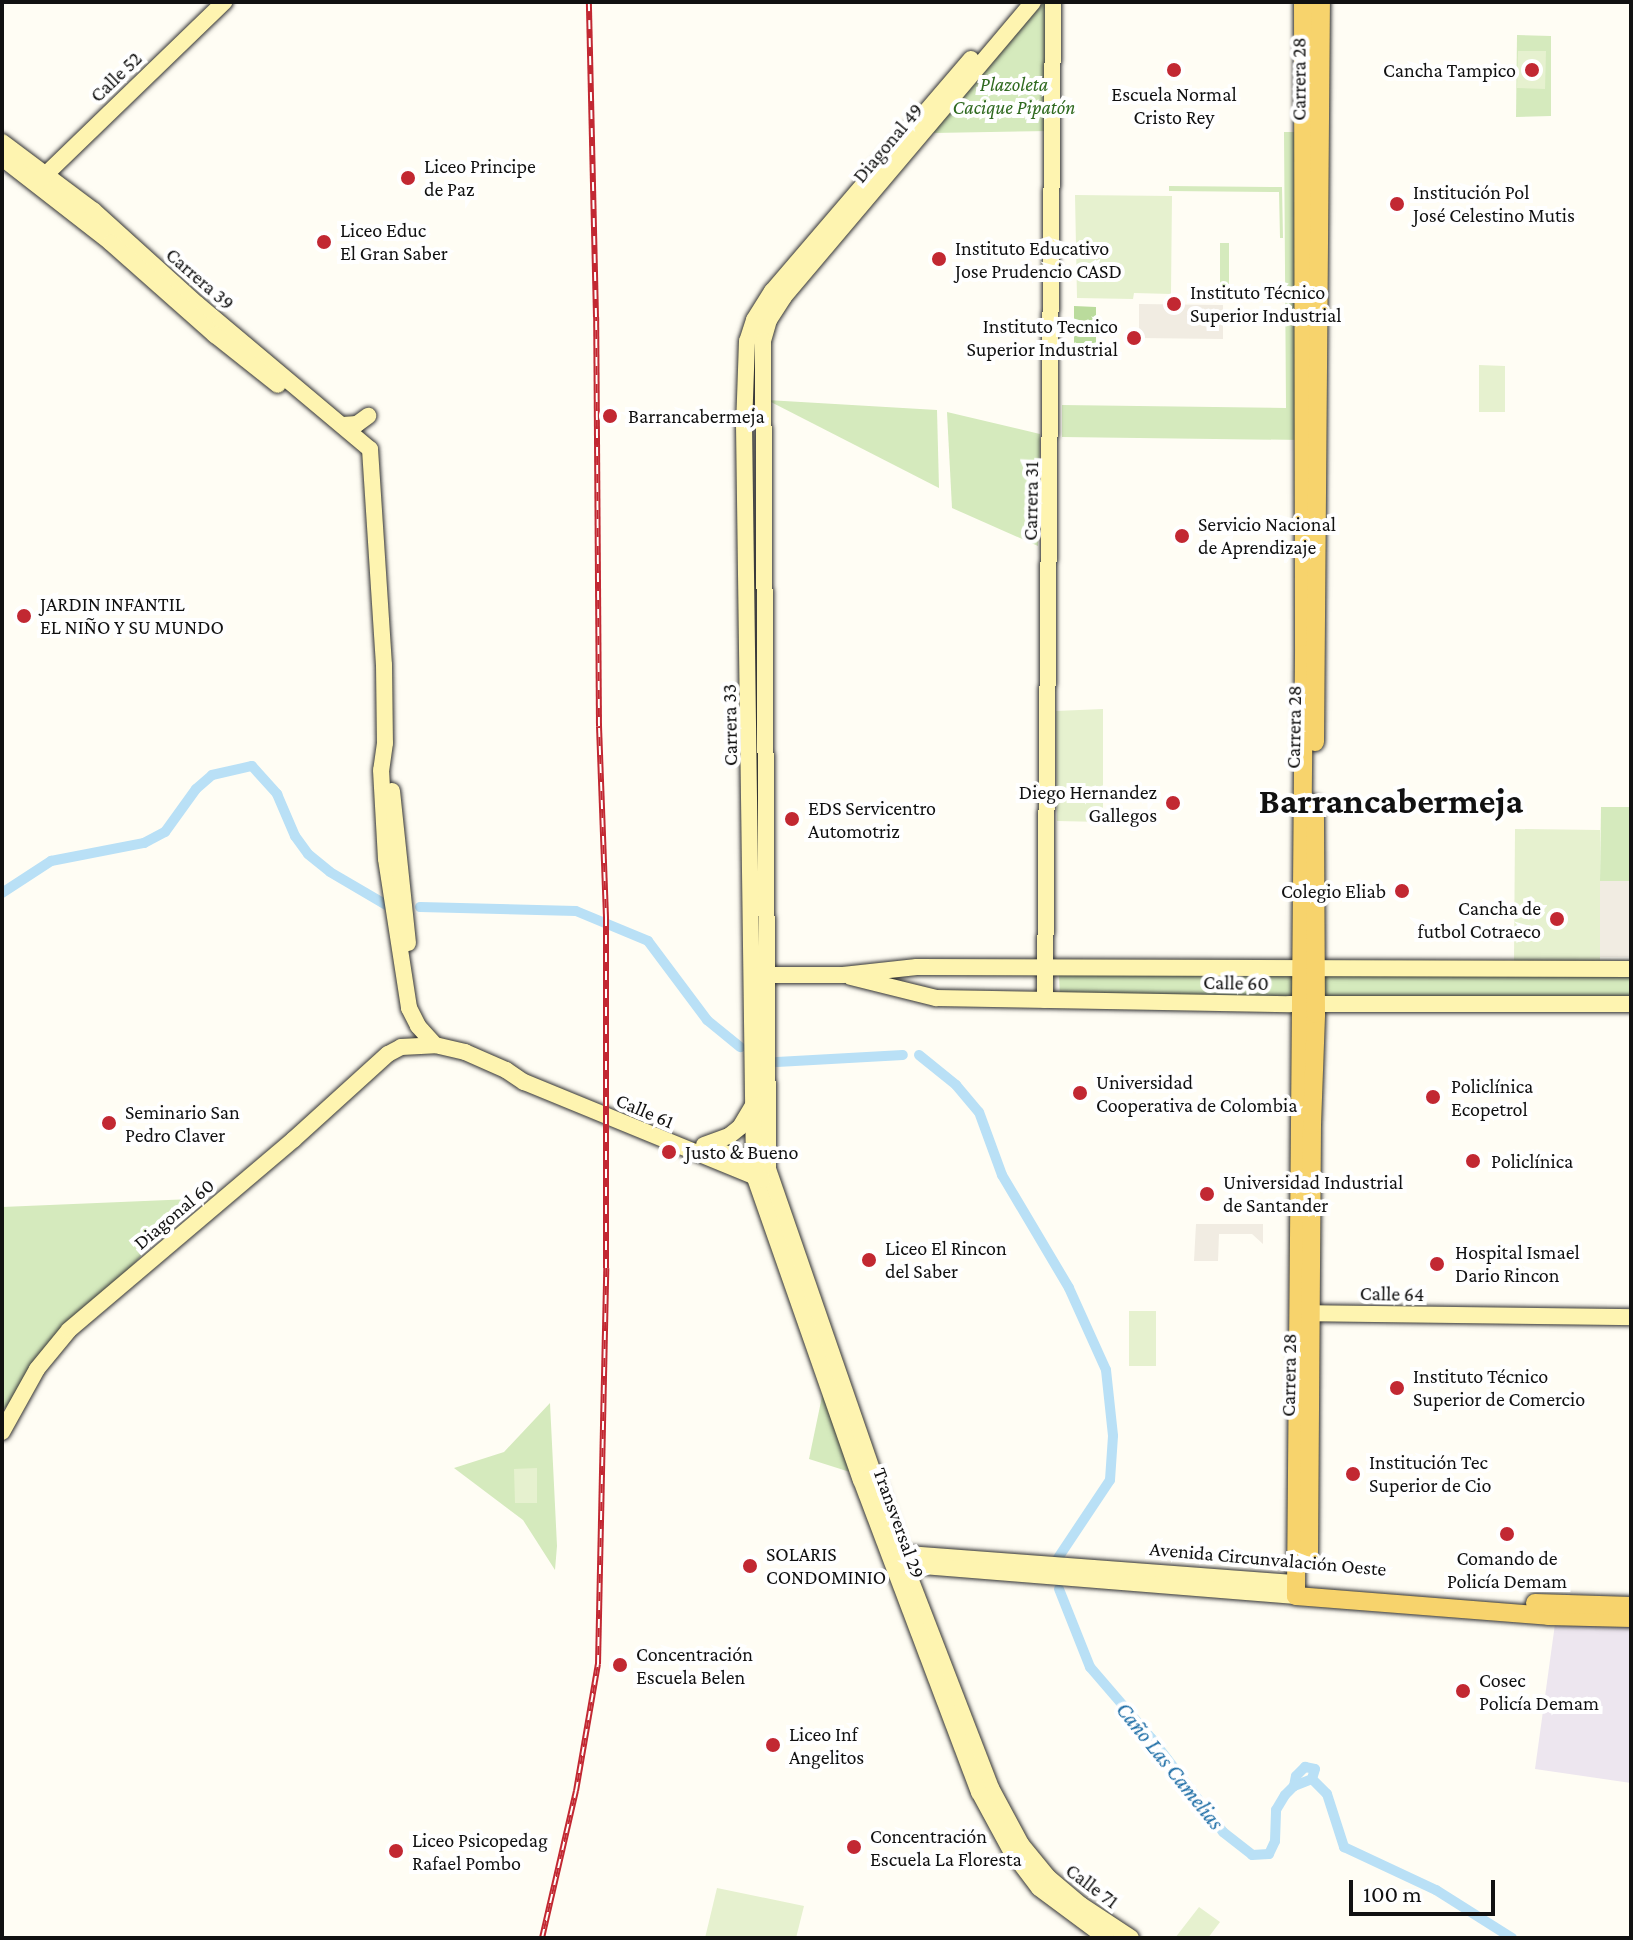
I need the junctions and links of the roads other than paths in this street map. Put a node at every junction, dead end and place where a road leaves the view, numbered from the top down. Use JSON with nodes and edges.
{"nodes":[{"id":1,"x":224,"y":2,"type":"edge"},
{"id":2,"x":1018,"y":2,"type":"edge"},
{"id":3,"x":1033,"y":2,"type":"edge"},
{"id":4,"x":1053,"y":2,"type":"edge"},
{"id":5,"x":1303,"y":2,"type":"edge"},
{"id":6,"x":1321,"y":2,"type":"edge"},
{"id":7,"x":2,"y":142,"type":"edge"},
{"id":8,"x":2,"y":158,"type":"edge"},
{"id":9,"x":42,"y":178,"type":"junction"},
{"id":10,"x":772,"y":291,"type":"joint"},
{"id":11,"x":775,"y":310,"type":"joint"},
{"id":12,"x":745,"y":401,"type":"junction"},
{"id":13,"x":762,"y":404,"type":"junction"},
{"id":14,"x":368,"y":416,"type":"dead end"},
{"id":15,"x":343,"y":425,"type":"junction"},
{"id":16,"x":744,"y":425,"type":"junction"},
{"id":17,"x":762,"y":426,"type":"junction"},
{"id":18,"x":370,"y":455,"type":"junction"},
{"id":19,"x":385,"y":743,"type":"junction"},
{"id":20,"x":1045,"y":967,"type":"junction"},
{"id":21,"x":1309,"y":969,"type":"junction"},
{"id":22,"x":1631,"y":969,"type":"edge"},
{"id":23,"x":759,"y":975,"type":"junction"},
{"id":24,"x":843,"y":975,"type":"junction"},
{"id":25,"x":1045,"y":1000,"type":"junction"},
{"id":26,"x":408,"y":1003,"type":"junction"},
{"id":27,"x":1309,"y":1004,"type":"junction"},
{"id":28,"x":1631,"y":1004,"type":"edge"},
{"id":29,"x":442,"y":1046,"type":"junction"},
{"id":30,"x":398,"y":1048,"type":"junction"},
{"id":31,"x":506,"y":1070,"type":"junction"},
{"id":32,"x":754,"y":1104,"type":"junction"},
{"id":33,"x":704,"y":1145,"type":"junction"},
{"id":34,"x":762,"y":1174,"type":"junction"},
{"id":35,"x":1304,"y":1313,"type":"junction"},
{"id":36,"x":1631,"y":1317,"type":"edge"},
{"id":37,"x":2,"y":1432,"type":"edge"},
{"id":38,"x":897,"y":1559,"type":"junction"},
{"id":39,"x":942,"y":1568,"type":"junction"},
{"id":40,"x":1303,"y":1590,"type":"junction"},
{"id":41,"x":918,"y":1598,"type":"junction"},
{"id":42,"x":1631,"y":1606,"type":"edge"},
{"id":43,"x":1631,"y":1618,"type":"edge"},
{"id":44,"x":1030,"y":1866,"type":"junction"},
{"id":45,"x":1106,"y":1938,"type":"edge"},
{"id":46,"x":1131,"y":1938,"type":"edge"}],
"edges":[{"from":1,"to":9,"type":"main road","name":"Calle 52"},
{"from":2,"to":10,"type":"main road","name":"Diagonal 49"},
{"from":3,"to":11,"type":"main road","name":"Diagonal 49"},
{"from":4,"to":20,"type":"main road","name":"Carrera 31"},
{"from":5,"to":21,"type":"main road","name":"Carrera 28"},
{"from":6,"to":21,"type":"main road","name":"Carrera 28"},
{"from":7,"to":9,"type":"main road","name":"Carrera 39"},
{"from":8,"to":9,"type":"main road","name":"Carrera 39"},
{"from":9,"to":15,"type":"main road","name":"Carrera 39"},
{"from":9,"to":18,"type":"main road","name":"Carrera 39"},
{"from":10,"to":12,"type":"main road","name":"Carrera 33"},
{"from":11,"to":13,"type":"main road","name":"Carrera 33"},
{"from":12,"to":13,"type":"main road"},
{"from":12,"to":16,"type":"main road","name":"Carrera 33"},
{"from":13,"to":17,"type":"main road","name":"Carrera 33"},
{"from":14,"to":15,"type":"main road"},
{"from":15,"to":18,"type":"main road","name":"Carrera 39"},
{"from":16,"to":17,"type":"main road"},
{"from":16,"to":23,"type":"main road","name":"Carrera 33"},
{"from":17,"to":23,"type":"main road","name":"Carrera 33"},
{"from":18,"to":19,"type":"main road"},
{"from":19,"to":26,"type":"main road"},
{"from":19,"to":29,"type":"main road"},
{"from":20,"to":21,"type":"main road","name":"Calle 60"},
{"from":20,"to":24,"type":"main road","name":"Calle 60"},
{"from":20,"to":25,"type":"main road","name":"Carrera 31"},
{"from":21,"to":22,"type":"main road","name":"Calle 60"},
{"from":21,"to":27,"type":"main road","name":"Carrera 28"},
{"from":23,"to":24,"type":"main road","name":"Calle 60"},
{"from":23,"to":32,"type":"main road","name":"Carrera 33"},
{"from":23,"to":34,"type":"main road","name":"Carrera 33"},
{"from":24,"to":25,"type":"main road","name":"Calle 60"},
{"from":25,"to":27,"type":"main road","name":"Calle 60"},
{"from":26,"to":29,"type":"main road"},
{"from":26,"to":30,"type":"main road"},
{"from":27,"to":28,"type":"main road","name":"Calle 60"},
{"from":27,"to":35,"type":"main road","name":"Carrera 28"},
{"from":29,"to":30,"type":"main road","name":"Calle 61"},
{"from":29,"to":31,"type":"main road","name":"Calle 61"},
{"from":30,"to":37,"type":"main road","name":"Diagonal 60"},
{"from":31,"to":33,"type":"main road","name":"Calle 61"},
{"from":31,"to":34,"type":"main road","name":"Calle 61"},
{"from":32,"to":33,"type":"main road"},
{"from":32,"to":34,"type":"main road","name":"Carrera 33"},
{"from":33,"to":34,"type":"main road","name":"Calle 61"},
{"from":34,"to":38,"type":"main road","name":"Transversal 29"},
{"from":35,"to":36,"type":"main road","name":"Calle 64"},
{"from":35,"to":40,"type":"main road","name":"Carrera 28"},
{"from":38,"to":39,"type":"main road","name":"Avenida Circunvalación Oeste"},
{"from":38,"to":40,"type":"main road","name":"Avenida Circunvalación Oeste"},
{"from":38,"to":41,"type":"main road","name":"Transversal 29"},
{"from":38,"to":44,"type":"main road","name":"Transversal 29"},
{"from":39,"to":40,"type":"main road","name":"Avenida Circunvalación Oeste"},
{"from":39,"to":41,"type":"main road"},
{"from":40,"to":42,"type":"main road","name":"Avenida Circunvalación Oeste"},
{"from":40,"to":43,"type":"main road","name":"Avenida Circunvalación Oeste"},
{"from":41,"to":44,"type":"main road","name":"Transversal 29"},
{"from":44,"to":45,"type":"main road","name":"Calle 71"},
{"from":44,"to":46,"type":"main road","name":"Calle 71"}]}
